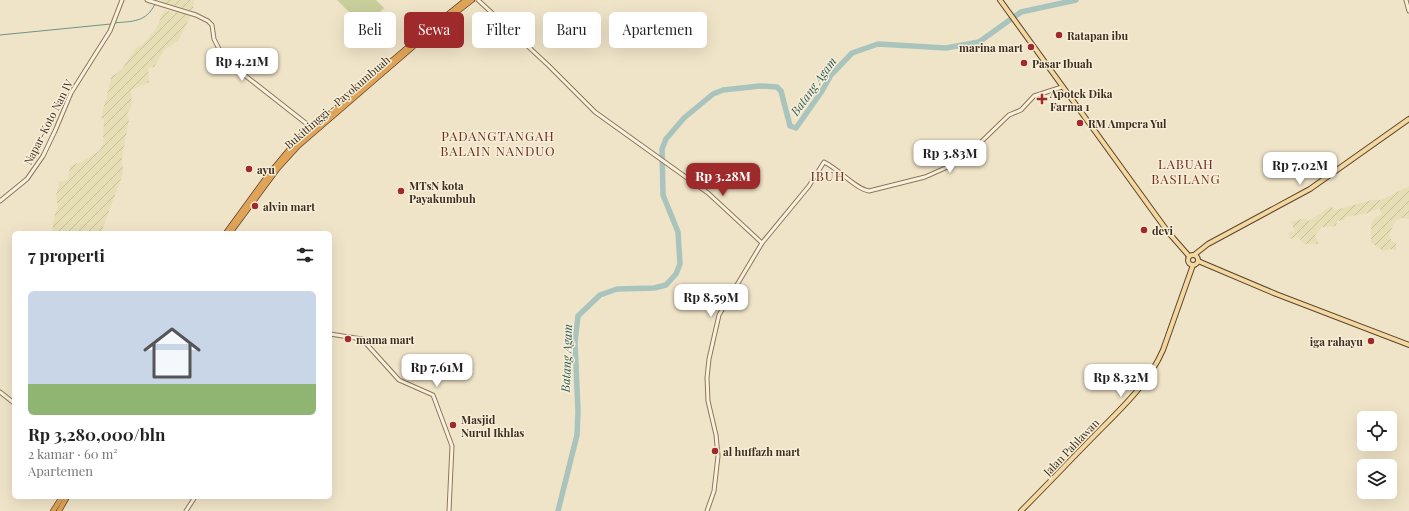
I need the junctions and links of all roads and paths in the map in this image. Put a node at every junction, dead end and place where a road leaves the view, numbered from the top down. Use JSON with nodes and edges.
{"nodes":[{"id":1,"x":122,"y":0,"type":"edge"},
{"id":2,"x":147,"y":0,"type":"edge"},
{"id":3,"x":466,"y":0,"type":"edge"},
{"id":4,"x":472,"y":0,"type":"edge"},
{"id":5,"x":478,"y":0,"type":"edge"},
{"id":6,"x":1000,"y":0,"type":"edge"},
{"id":7,"x":1406,"y":0,"type":"edge"},
{"id":8,"x":1409,"y":11,"type":"edge"},
{"id":9,"x":399,"y":57,"type":"junction"},
{"id":10,"x":1062,"y":87,"type":"junction"},
{"id":11,"x":1409,"y":119,"type":"edge"},
{"id":12,"x":312,"y":128,"type":"junction"},
{"id":13,"x":264,"y":184,"type":"junction"},
{"id":14,"x":0,"y":201,"type":"edge"},
{"id":15,"x":228,"y":231,"type":"edge"},
{"id":16,"x":231,"y":231,"type":"edge"},
{"id":17,"x":762,"y":243,"type":"junction"},
{"id":18,"x":1194,"y":255,"type":"junction"},
{"id":19,"x":1189,"y":256,"type":"junction"},
{"id":20,"x":1198,"y":261,"type":"junction"},
{"id":21,"x":1193,"y":265,"type":"junction"},
{"id":22,"x":332,"y":334,"type":"edge"},
{"id":23,"x":1409,"y":345,"type":"edge"},
{"id":24,"x":0,"y":392,"type":"edge"},
{"id":25,"x":12,"y":401,"type":"edge"},
{"id":26,"x":62,"y":499,"type":"edge"},
{"id":27,"x":65,"y":499,"type":"edge"},
{"id":28,"x":194,"y":499,"type":"edge"},
{"id":29,"x":61,"y":503,"type":"junction"},
{"id":30,"x":53,"y":511,"type":"edge"},
{"id":31,"x":59,"y":511,"type":"edge"},
{"id":32,"x":186,"y":511,"type":"edge"},
{"id":33,"x":450,"y":511,"type":"edge"},
{"id":34,"x":707,"y":511,"type":"edge"},
{"id":35,"x":1021,"y":511,"type":"edge"}],
"edges":[{"from":1,"to":14,"type":"street","name":"Napar-Koto Nan IV"},
{"from":2,"to":12,"type":"street"},
{"from":3,"to":9,"type":"highway","name":"Bukittinggi - Payokumbuah"},
{"from":4,"to":9,"type":"highway","name":"Bukittinggi - Payokumbuah"},
{"from":5,"to":17,"type":"street"},
{"from":6,"to":10,"type":"main road"},
{"from":7,"to":8,"type":"street"},
{"from":9,"to":12,"type":"highway","name":"Bukittinggi - Payokumbuah"},
{"from":9,"to":13,"type":"highway","name":"Bukittinggi - Payokumbuah"},
{"from":10,"to":17,"type":"street"},
{"from":10,"to":19,"type":"main road"},
{"from":11,"to":18,"type":"main road"},
{"from":12,"to":13,"type":"highway","name":"Bukittinggi - Payokumbuah"},
{"from":13,"to":15,"type":"highway","name":"Bukittinggi - Payokumbuah"},
{"from":13,"to":16,"type":"highway","name":"Bukittinggi - Payokumbuah"},
{"from":17,"to":34,"type":"street"},
{"from":18,"to":19,"type":"main road"},
{"from":18,"to":20,"type":"main road"},
{"from":19,"to":21,"type":"main road"},
{"from":20,"to":21,"type":"main road"},
{"from":20,"to":23,"type":"main road"},
{"from":21,"to":35,"type":"main road","name":"Jalan Pahlawan"},
{"from":22,"to":33,"type":"street"},
{"from":24,"to":25,"type":"street"},
{"from":26,"to":29,"type":"highway"},
{"from":27,"to":29,"type":"highway"},
{"from":28,"to":32,"type":"street"},
{"from":29,"to":30,"type":"highway"},
{"from":29,"to":31,"type":"highway"}]}
